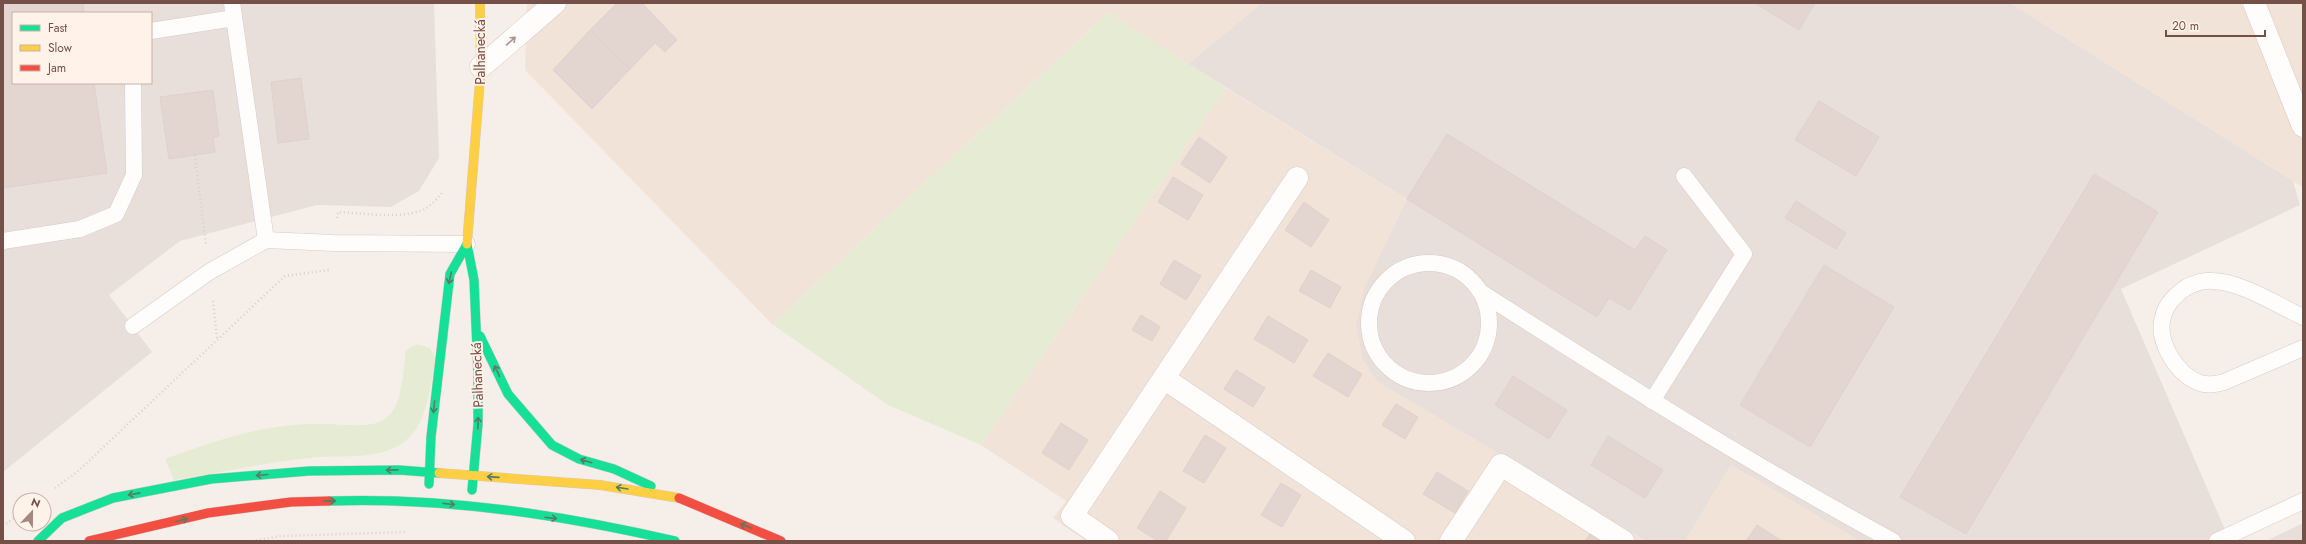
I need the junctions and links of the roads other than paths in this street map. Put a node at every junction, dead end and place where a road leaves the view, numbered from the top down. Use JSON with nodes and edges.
{"nodes":[{"id":1,"x":480,"y":3,"type":"edge"},
{"id":2,"x":555,"y":3,"type":"edge"},
{"id":3,"x":2254,"y":3,"type":"edge"},
{"id":4,"x":233,"y":11,"type":"edge"},
{"id":5,"x":152,"y":31,"type":"edge"},
{"id":6,"x":481,"y":67,"type":"junction"},
{"id":7,"x":133,"y":84,"type":"edge"},
{"id":8,"x":2303,"y":126,"type":"edge"},
{"id":9,"x":1684,"y":176,"type":"dead end"},
{"id":10,"x":1297,"y":178,"type":"dead end"},
{"id":11,"x":266,"y":240,"type":"junction"},
{"id":12,"x":3,"y":241,"type":"edge"},
{"id":13,"x":467,"y":244,"type":"junction"},
{"id":14,"x":1482,"y":293,"type":"junction"},
{"id":15,"x":2303,"y":317,"type":"edge"},
{"id":16,"x":474,"y":325,"type":"junction"},
{"id":17,"x":133,"y":326,"type":"dead end"},
{"id":18,"x":2303,"y":348,"type":"edge"},
{"id":19,"x":1165,"y":379,"type":"junction"},
{"id":20,"x":1652,"y":401,"type":"junction"},
{"id":21,"x":431,"y":471,"type":"junction"},
{"id":22,"x":473,"y":476,"type":"junction"},
{"id":23,"x":674,"y":496,"type":"junction"},
{"id":24,"x":2303,"y":501,"type":"edge"},
{"id":25,"x":428,"y":502,"type":"junction"},
{"id":26,"x":471,"y":506,"type":"junction"},
{"id":27,"x":38,"y":541,"type":"edge"},
{"id":28,"x":89,"y":541,"type":"edge"},
{"id":29,"x":675,"y":541,"type":"edge"},
{"id":30,"x":782,"y":541,"type":"edge"},
{"id":31,"x":1108,"y":541,"type":"edge"},
{"id":32,"x":1404,"y":541,"type":"edge"},
{"id":33,"x":1451,"y":541,"type":"edge"},
{"id":34,"x":1623,"y":541,"type":"edge"},
{"id":35,"x":1893,"y":541,"type":"edge"},
{"id":36,"x":2217,"y":541,"type":"edge"}],
"edges":[{"from":1,"to":6,"type":"street","name":"Palhanecká"},
{"from":6,"to":2,"type":"street","one_way":true},
{"from":3,"to":8,"type":"street"},
{"from":4,"to":5,"type":"lane"},
{"from":4,"to":11,"type":"lane"},
{"from":6,"to":13,"type":"street","name":"Palhanecká"},
{"from":7,"to":12,"type":"lane"},
{"from":9,"to":20,"type":"lane"},
{"from":10,"to":19,"type":"street"},
{"from":11,"to":13,"type":"lane"},
{"from":11,"to":17,"type":"lane"},
{"from":13,"to":16,"type":"street","name":"Palhanecká"},
{"from":13,"to":21,"type":"street","name":"Palhanecká","one_way":true},
{"from":14,"to":14,"type":"lane"},
{"from":14,"to":20,"type":"lane"},
{"from":15,"to":18,"type":"lane"},
{"from":22,"to":16,"type":"street","name":"Palhanecká","one_way":true},
{"from":23,"to":16,"type":"street","one_way":true},
{"from":19,"to":31,"type":"street"},
{"from":19,"to":32,"type":"street"},
{"from":20,"to":35,"type":"lane"},
{"from":21,"to":22,"type":"street"},
{"from":21,"to":25,"type":"street","name":"Palhanecká"},
{"from":21,"to":27,"type":"street","one_way":true},
{"from":23,"to":22,"type":"street","one_way":true},
{"from":22,"to":26,"type":"street","name":"Palhanecká"},
{"from":30,"to":23,"type":"street","one_way":true},
{"from":24,"to":36,"type":"lane"},
{"from":25,"to":26,"type":"street","one_way":true},
{"from":28,"to":25,"type":"street","one_way":true},
{"from":26,"to":29,"type":"street","one_way":true},
{"from":33,"to":34,"type":"street"}]}
